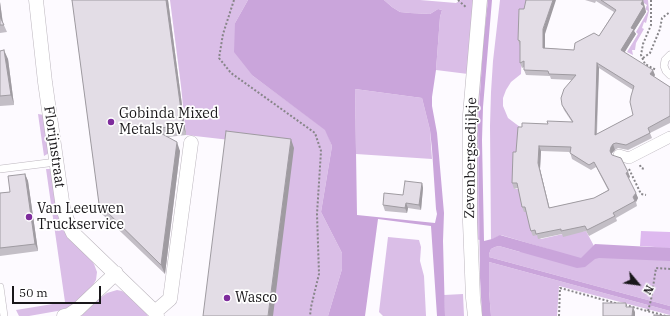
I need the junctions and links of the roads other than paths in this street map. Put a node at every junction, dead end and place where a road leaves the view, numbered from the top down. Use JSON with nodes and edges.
{"nodes":[{"id":1,"x":36,"y":0,"type":"edge"},
{"id":2,"x":480,"y":0,"type":"edge"},
{"id":3,"x":670,"y":55,"type":"edge"},
{"id":4,"x":668,"y":73,"type":"edge"},
{"id":5,"x":670,"y":137,"type":"edge"},
{"id":6,"x":191,"y":143,"type":"dead end"},
{"id":7,"x":621,"y":156,"type":"edge"},
{"id":8,"x":56,"y":162,"type":"junction"},
{"id":9,"x":0,"y":169,"type":"edge"},
{"id":10,"x":116,"y":273,"type":"junction"},
{"id":11,"x":0,"y":287,"type":"edge"},
{"id":12,"x":156,"y":314,"type":"edge"},
{"id":13,"x":4,"y":316,"type":"edge"},
{"id":14,"x":64,"y":316,"type":"edge"},
{"id":15,"x":475,"y":316,"type":"edge"}],
"edges":[{"from":1,"to":8,"type":"street","name":"Florijnstraat"},
{"from":2,"to":15,"type":"street","name":"Zevenbergsedijkje"},
{"from":3,"to":4,"type":"lane"},
{"from":5,"to":7,"type":"street"},
{"from":6,"to":12,"type":"street","name":"Florijnstraat"},
{"from":8,"to":9,"type":"lane"},
{"from":8,"to":10,"type":"street","name":"Florijnstraat"},
{"from":10,"to":12,"type":"street","name":"Florijnstraat"},
{"from":10,"to":14,"type":"street"},
{"from":11,"to":13,"type":"lane"}]}
